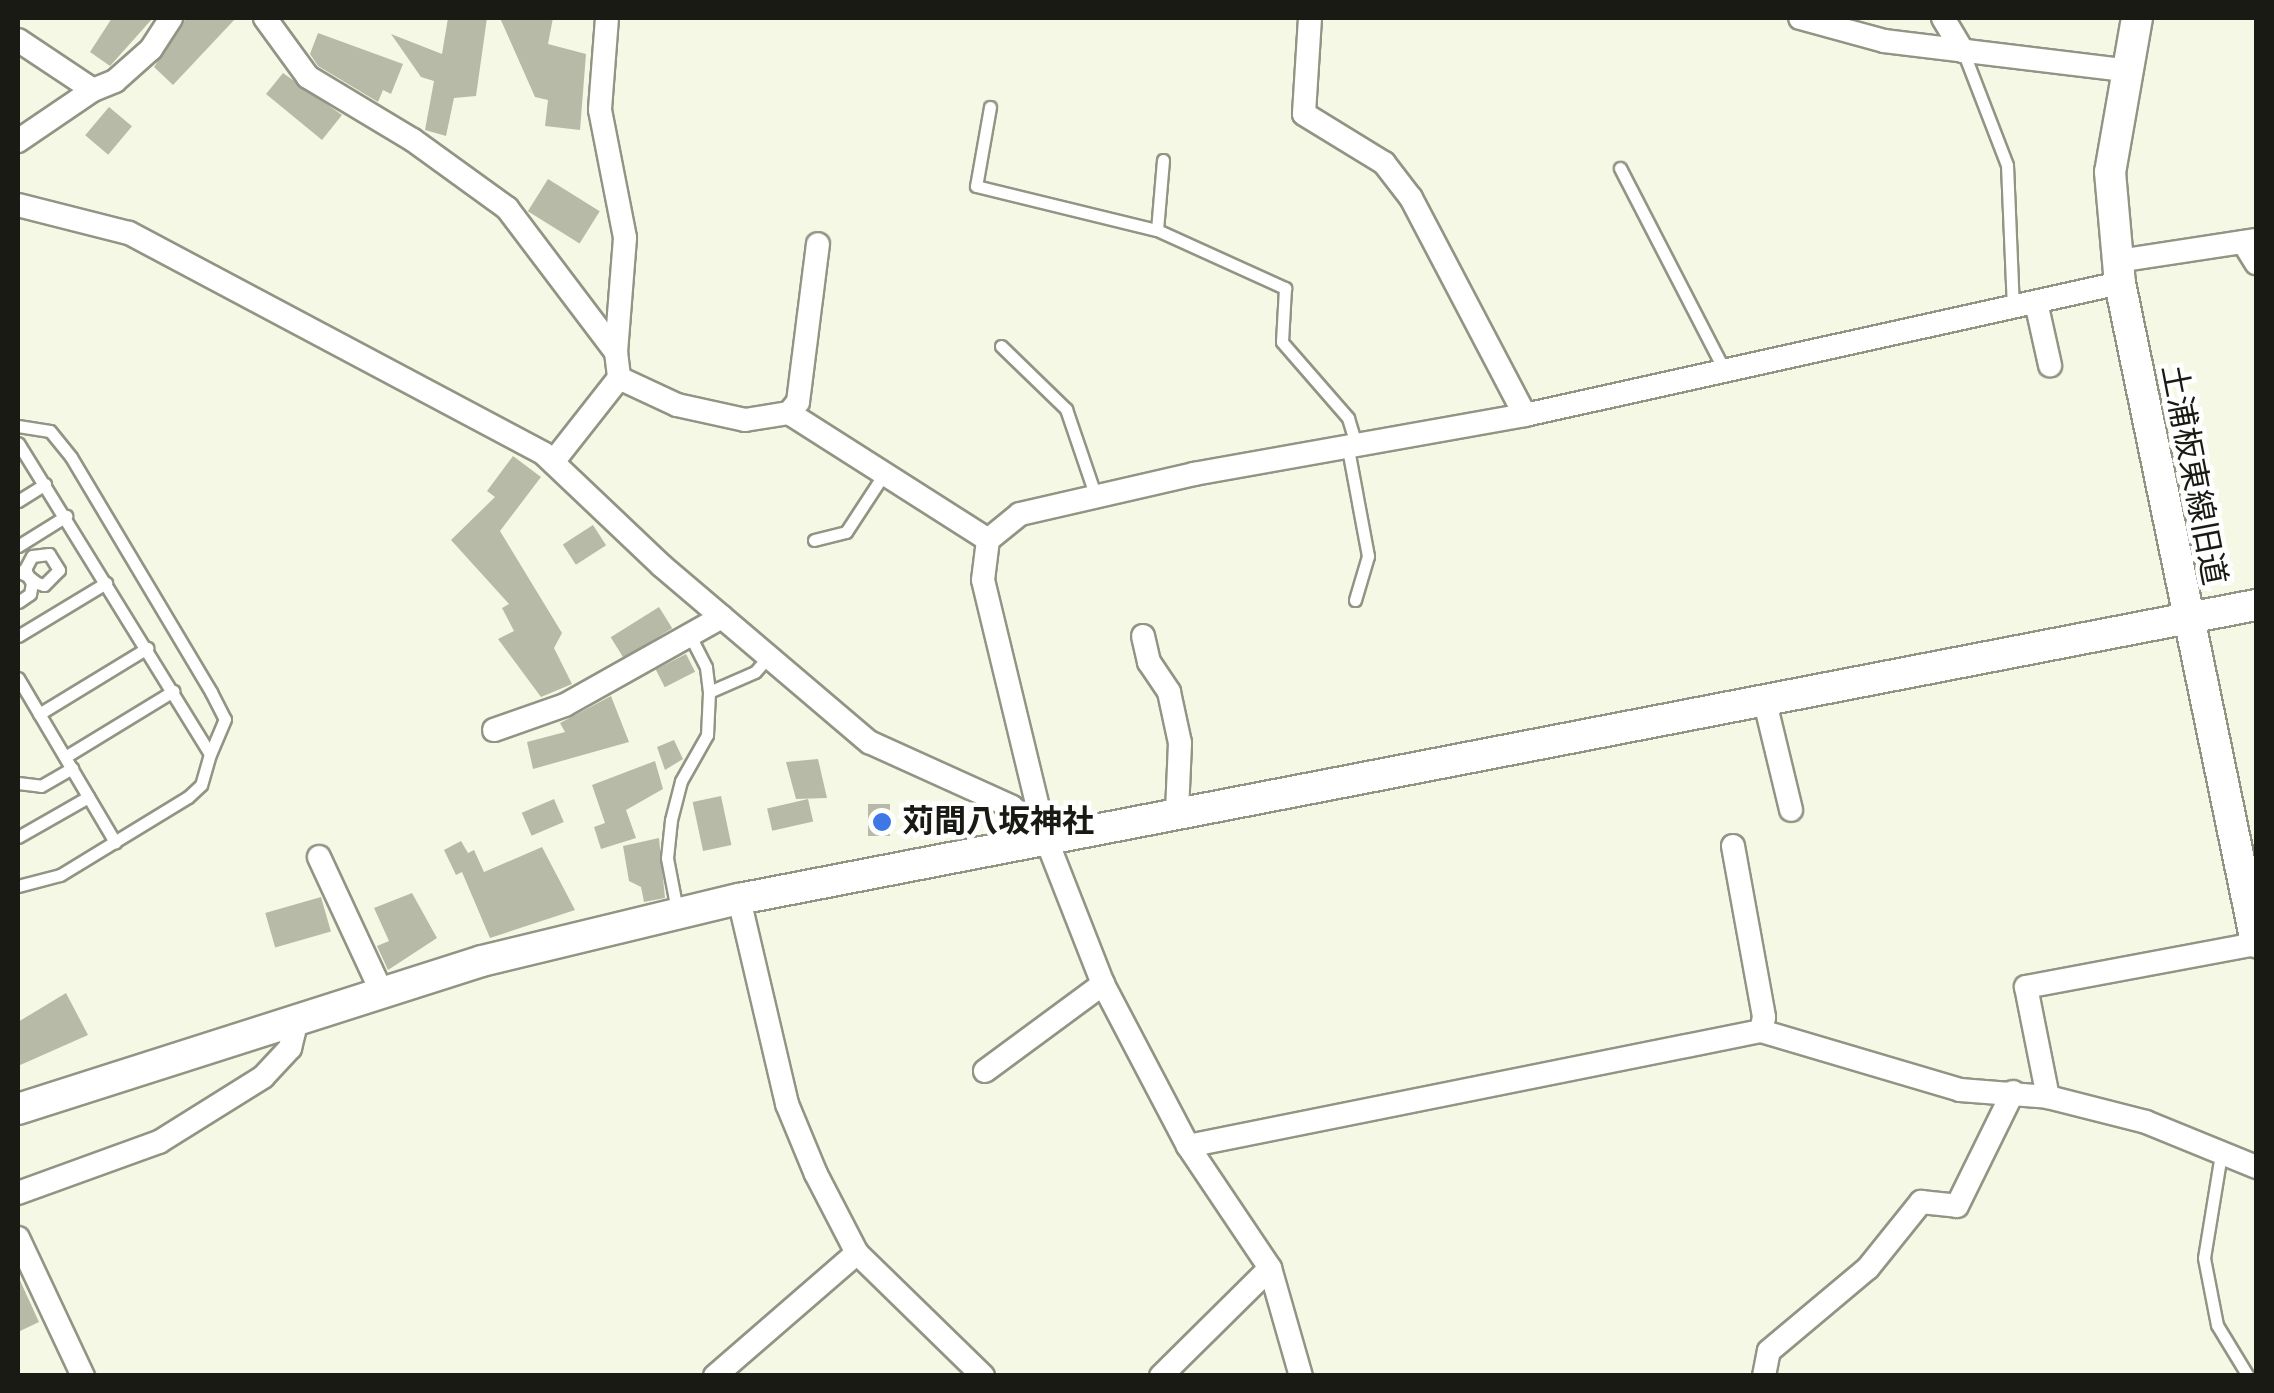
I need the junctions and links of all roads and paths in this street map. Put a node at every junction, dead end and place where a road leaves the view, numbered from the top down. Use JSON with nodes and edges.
{"nodes":[{"id":1,"x":171,"y":18,"type":"edge"},
{"id":2,"x":265,"y":18,"type":"edge"},
{"id":3,"x":607,"y":18,"type":"edge"},
{"id":4,"x":1310,"y":18,"type":"edge"},
{"id":5,"x":1800,"y":18,"type":"edge"},
{"id":6,"x":1944,"y":18,"type":"edge"},
{"id":7,"x":2138,"y":18,"type":"edge"},
{"id":8,"x":18,"y":40,"type":"edge"},
{"id":9,"x":1963,"y":50,"type":"junction"},
{"id":10,"x":2124,"y":70,"type":"junction"},
{"id":11,"x":94,"y":90,"type":"junction"},
{"id":12,"x":990,"y":107,"type":"dead end"},
{"id":13,"x":18,"y":142,"type":"edge"},
{"id":14,"x":1163,"y":160,"type":"dead end"},
{"id":15,"x":1620,"y":168,"type":"dead end"},
{"id":16,"x":18,"y":205,"type":"edge"},
{"id":17,"x":1158,"y":230,"type":"junction"},
{"id":18,"x":2250,"y":241,"type":"edge"},
{"id":19,"x":818,"y":244,"type":"dead end"},
{"id":20,"x":2256,"y":263,"type":"edge"},
{"id":21,"x":2119,"y":272,"type":"junction"},
{"id":22,"x":2024,"y":304,"type":"junction"},
{"id":23,"x":1000,"y":346,"type":"dead end"},
{"id":24,"x":616,"y":352,"type":"junction"},
{"id":25,"x":2050,"y":364,"type":"dead end"},
{"id":26,"x":1725,"y":370,"type":"junction"},
{"id":27,"x":619,"y":378,"type":"junction"},
{"id":28,"x":789,"y":413,"type":"junction"},
{"id":29,"x":1524,"y":414,"type":"junction"},
{"id":30,"x":18,"y":426,"type":"edge"},
{"id":31,"x":18,"y":443,"type":"edge"},
{"id":32,"x":1352,"y":448,"type":"junction"},
{"id":33,"x":30,"y":462,"type":"junction"},
{"id":34,"x":554,"y":462,"type":"junction"},
{"id":35,"x":18,"y":470,"type":"edge"},
{"id":36,"x":884,"y":474,"type":"junction"},
{"id":37,"x":45,"y":484,"type":"junction"},
{"id":38,"x":1096,"y":497,"type":"junction"},
{"id":39,"x":18,"y":501,"type":"edge"},
{"id":40,"x":66,"y":516,"type":"junction"},
{"id":41,"x":814,"y":540,"type":"dead end"},
{"id":42,"x":988,"y":540,"type":"junction"},
{"id":43,"x":18,"y":546,"type":"edge"},
{"id":44,"x":23,"y":573,"type":"edge"},
{"id":45,"x":106,"y":583,"type":"junction"},
{"id":46,"x":51,"y":584,"type":"junction"},
{"id":47,"x":1355,"y":600,"type":"dead end"},
{"id":48,"x":18,"y":602,"type":"edge"},
{"id":49,"x":2256,"y":605,"type":"edge"},
{"id":50,"x":66,"y":607,"type":"junction"},
{"id":51,"x":722,"y":618,"type":"junction"},
{"id":52,"x":2186,"y":618,"type":"junction"},
{"id":53,"x":18,"y":636,"type":"edge"},
{"id":54,"x":690,"y":636,"type":"junction"},
{"id":55,"x":1143,"y":636,"type":"dead end"},
{"id":56,"x":146,"y":648,"type":"junction"},
{"id":57,"x":768,"y":656,"type":"junction"},
{"id":58,"x":18,"y":678,"type":"edge"},
{"id":59,"x":173,"y":691,"type":"junction"},
{"id":60,"x":709,"y":692,"type":"junction"},
{"id":61,"x":1764,"y":698,"type":"junction"},
{"id":62,"x":39,"y":714,"type":"junction"},
{"id":63,"x":494,"y":730,"type":"dead end"},
{"id":64,"x":210,"y":754,"type":"junction"},
{"id":65,"x":68,"y":763,"type":"junction"},
{"id":66,"x":18,"y":783,"type":"edge"},
{"id":67,"x":88,"y":797,"type":"junction"},
{"id":68,"x":1791,"y":810,"type":"dead end"},
{"id":69,"x":1177,"y":811,"type":"junction"},
{"id":70,"x":1045,"y":836,"type":"junction"},
{"id":71,"x":18,"y":837,"type":"edge"},
{"id":72,"x":116,"y":842,"type":"junction"},
{"id":73,"x":1734,"y":846,"type":"dead end"},
{"id":74,"x":319,"y":856,"type":"dead end"},
{"id":75,"x":22,"y":889,"type":"edge"},
{"id":76,"x":740,"y":899,"type":"junction"},
{"id":77,"x":678,"y":914,"type":"junction"},
{"id":78,"x":2256,"y":941,"type":"edge"},
{"id":79,"x":1103,"y":984,"type":"junction"},
{"id":80,"x":382,"y":993,"type":"junction"},
{"id":81,"x":297,"y":1020,"type":"junction"},
{"id":82,"x":1760,"y":1031,"type":"junction"},
{"id":83,"x":985,"y":1071,"type":"dead end"},
{"id":84,"x":2013,"y":1092,"type":"junction"},
{"id":85,"x":2048,"y":1098,"type":"junction"},
{"id":86,"x":18,"y":1109,"type":"edge"},
{"id":87,"x":1188,"y":1146,"type":"junction"},
{"id":88,"x":2222,"y":1154,"type":"junction"},
{"id":89,"x":2256,"y":1167,"type":"edge"},
{"id":90,"x":18,"y":1194,"type":"edge"},
{"id":91,"x":18,"y":1238,"type":"edge"},
{"id":92,"x":857,"y":1253,"type":"junction"},
{"id":93,"x":1270,"y":1268,"type":"junction"},
{"id":94,"x":82,"y":1376,"type":"edge"},
{"id":95,"x":715,"y":1376,"type":"edge"},
{"id":96,"x":983,"y":1376,"type":"edge"},
{"id":97,"x":1161,"y":1376,"type":"edge"},
{"id":98,"x":1302,"y":1376,"type":"edge"},
{"id":99,"x":1764,"y":1376,"type":"edge"},
{"id":100,"x":2248,"y":1376,"type":"edge"}],
"edges":[{"from":1,"to":11,"type":"street"},
{"from":2,"to":24,"type":"street"},
{"from":3,"to":24,"type":"street"},
{"from":4,"to":29,"type":"street"},
{"from":5,"to":9,"type":"street"},
{"from":6,"to":9,"type":"street"},
{"from":7,"to":10,"type":"street","name":"土浦板東線旧道"},
{"from":8,"to":11,"type":"street"},
{"from":9,"to":10,"type":"street"},
{"from":9,"to":22,"type":"lane"},
{"from":10,"to":21,"type":"street","name":"土浦板東線旧道"},
{"from":11,"to":13,"type":"street"},
{"from":12,"to":17,"type":"lane"},
{"from":14,"to":17,"type":"lane"},
{"from":15,"to":26,"type":"lane"},
{"from":16,"to":34,"type":"street"},
{"from":17,"to":32,"type":"lane"},
{"from":18,"to":20,"type":"street"},
{"from":18,"to":21,"type":"street"},
{"from":19,"to":28,"type":"street"},
{"from":21,"to":22,"type":"street"},
{"from":21,"to":52,"type":"street","name":"土浦板東線旧道"},
{"from":22,"to":25,"type":"street"},
{"from":22,"to":26,"type":"street"},
{"from":23,"to":38,"type":"lane"},
{"from":24,"to":27,"type":"street"},
{"from":26,"to":29,"type":"street"},
{"from":27,"to":28,"type":"street"},
{"from":27,"to":34,"type":"street"},
{"from":28,"to":36,"type":"street"},
{"from":29,"to":32,"type":"street"},
{"from":30,"to":64,"type":"lane"},
{"from":31,"to":33,"type":"lane"},
{"from":32,"to":38,"type":"street"},
{"from":32,"to":47,"type":"lane"},
{"from":33,"to":35,"type":"lane"},
{"from":33,"to":37,"type":"lane"},
{"from":34,"to":51,"type":"street"},
{"from":36,"to":41,"type":"lane"},
{"from":36,"to":42,"type":"street"},
{"from":37,"to":39,"type":"lane"},
{"from":37,"to":40,"type":"lane"},
{"from":38,"to":42,"type":"street"},
{"from":40,"to":43,"type":"lane"},
{"from":40,"to":45,"type":"lane"},
{"from":42,"to":70,"type":"street"},
{"from":44,"to":46,"type":"lane"},
{"from":44,"to":46,"type":"lane"},
{"from":44,"to":48,"type":"lane"},
{"from":45,"to":50,"type":"lane"},
{"from":45,"to":56,"type":"lane"},
{"from":46,"to":50,"type":"lane"},
{"from":49,"to":52,"type":"street"},
{"from":50,"to":53,"type":"lane"},
{"from":51,"to":54,"type":"street"},
{"from":51,"to":57,"type":"street"},
{"from":52,"to":61,"type":"street"},
{"from":52,"to":78,"type":"street","name":"土浦板東線旧道"},
{"from":54,"to":60,"type":"lane"},
{"from":54,"to":63,"type":"street"},
{"from":55,"to":69,"type":"street"},
{"from":56,"to":59,"type":"lane"},
{"from":56,"to":62,"type":"lane"},
{"from":57,"to":60,"type":"lane"},
{"from":57,"to":70,"type":"street"},
{"from":58,"to":62,"type":"lane"},
{"from":59,"to":64,"type":"lane"},
{"from":59,"to":65,"type":"lane"},
{"from":60,"to":77,"type":"lane"},
{"from":61,"to":68,"type":"street"},
{"from":61,"to":69,"type":"street"},
{"from":62,"to":65,"type":"lane"},
{"from":64,"to":72,"type":"lane"},
{"from":65,"to":66,"type":"lane"},
{"from":65,"to":67,"type":"lane"},
{"from":67,"to":71,"type":"lane"},
{"from":67,"to":72,"type":"lane"},
{"from":69,"to":70,"type":"street"},
{"from":70,"to":76,"type":"street"},
{"from":70,"to":79,"type":"street"},
{"from":72,"to":75,"type":"lane"},
{"from":73,"to":82,"type":"street"},
{"from":74,"to":80,"type":"street"},
{"from":76,"to":77,"type":"street"},
{"from":76,"to":92,"type":"street"},
{"from":77,"to":80,"type":"street"},
{"from":78,"to":85,"type":"street"},
{"from":79,"to":83,"type":"street"},
{"from":79,"to":87,"type":"street"},
{"from":80,"to":81,"type":"street"},
{"from":81,"to":86,"type":"street"},
{"from":81,"to":90,"type":"street"},
{"from":82,"to":84,"type":"street"},
{"from":82,"to":87,"type":"street"},
{"from":84,"to":85,"type":"street"},
{"from":84,"to":99,"type":"street"},
{"from":85,"to":88,"type":"street"},
{"from":87,"to":93,"type":"street"},
{"from":88,"to":89,"type":"street"},
{"from":88,"to":100,"type":"lane"},
{"from":91,"to":94,"type":"street"},
{"from":92,"to":95,"type":"street"},
{"from":92,"to":96,"type":"street"},
{"from":93,"to":97,"type":"street"},
{"from":93,"to":98,"type":"street"}]}
